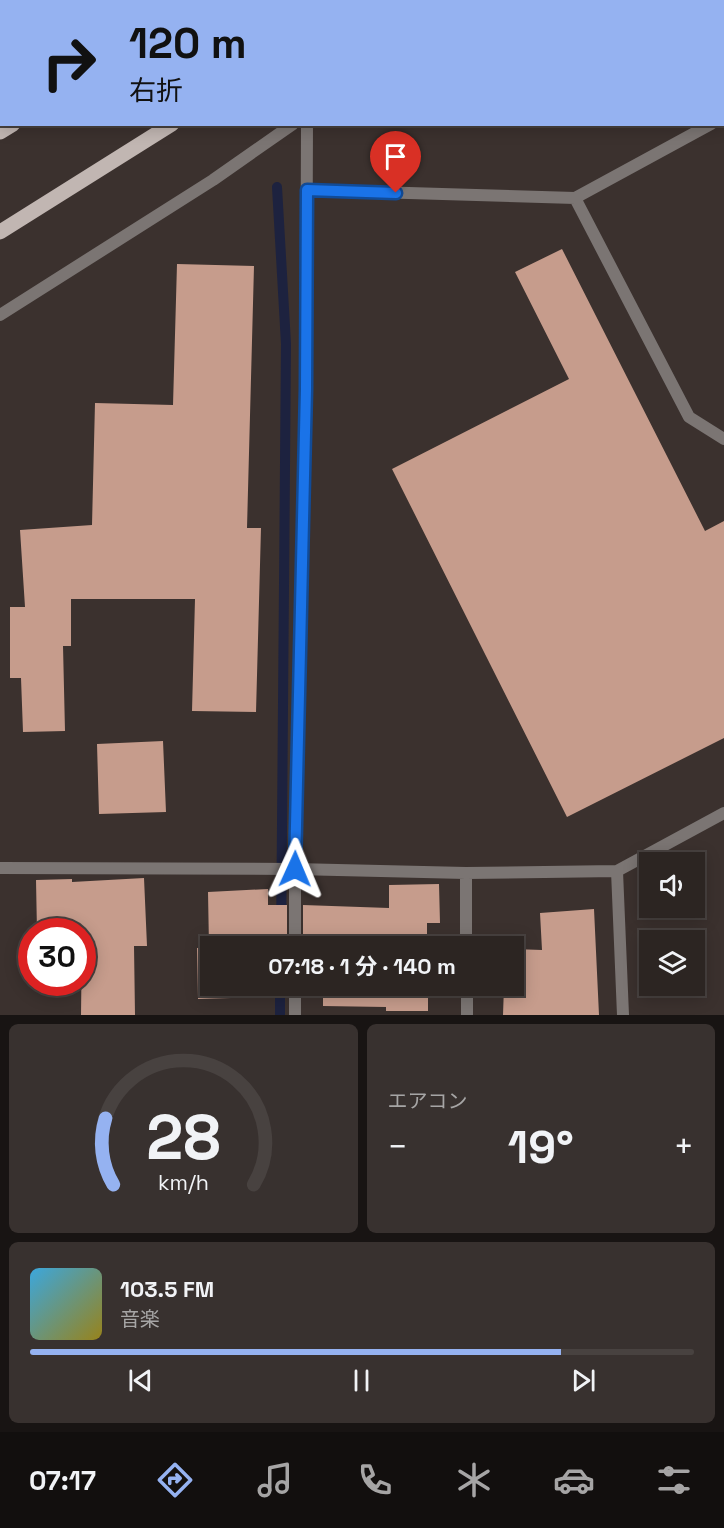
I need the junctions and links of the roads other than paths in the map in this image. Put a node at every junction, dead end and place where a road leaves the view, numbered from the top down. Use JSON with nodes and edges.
{"nodes":[{"id":1,"x":169,"y":126,"type":"edge"},
{"id":2,"x":290,"y":126,"type":"edge"},
{"id":3,"x":307,"y":126,"type":"edge"},
{"id":4,"x":707,"y":126,"type":"edge"},
{"id":5,"x":307,"y":190,"type":"junction"},
{"id":6,"x":575,"y":198,"type":"junction"},
{"id":7,"x":0,"y":232,"type":"edge"},
{"id":8,"x":0,"y":315,"type":"edge"},
{"id":9,"x":724,"y":439,"type":"edge"},
{"id":10,"x":724,"y":813,"type":"edge"},
{"id":11,"x":0,"y":868,"type":"edge"},
{"id":12,"x":295,"y":869,"type":"junction"},
{"id":13,"x":617,"y":871,"type":"junction"},
{"id":14,"x":466,"y":873,"type":"junction"},
{"id":15,"x":295,"y":936,"type":"edge"},
{"id":16,"x":466,"y":936,"type":"edge"},
{"id":17,"x":295,"y":996,"type":"edge"},
{"id":18,"x":467,"y":996,"type":"edge"},
{"id":19,"x":295,"y":1015,"type":"edge"},
{"id":20,"x":467,"y":1015,"type":"edge"},
{"id":21,"x":623,"y":1015,"type":"edge"}],
"edges":[{"from":1,"to":7,"type":"main road"},
{"from":2,"to":8,"type":"street"},
{"from":3,"to":5,"type":"street"},
{"from":4,"to":6,"type":"street"},
{"from":5,"to":6,"type":"street"},
{"from":5,"to":12,"type":"street"},
{"from":6,"to":9,"type":"street"},
{"from":10,"to":13,"type":"street"},
{"from":11,"to":12,"type":"street"},
{"from":12,"to":14,"type":"street"},
{"from":12,"to":15,"type":"street"},
{"from":13,"to":14,"type":"street"},
{"from":13,"to":21,"type":"street"},
{"from":14,"to":16,"type":"street"},
{"from":17,"to":19,"type":"street"},
{"from":18,"to":20,"type":"street"}]}
